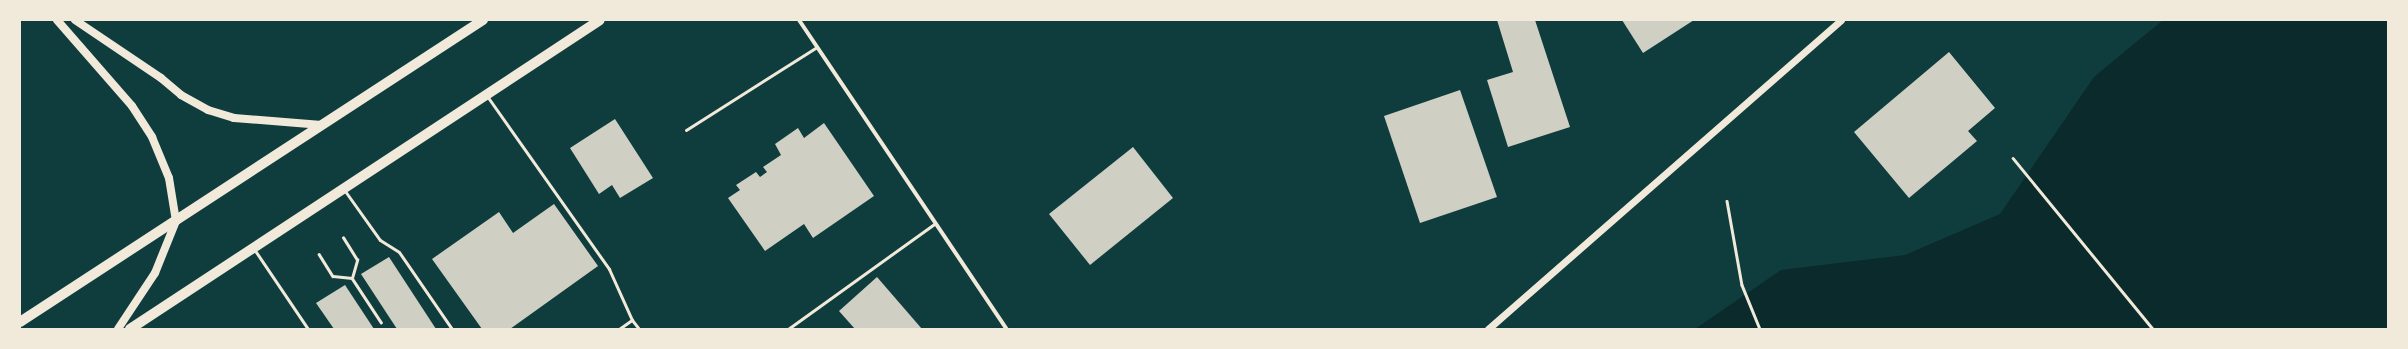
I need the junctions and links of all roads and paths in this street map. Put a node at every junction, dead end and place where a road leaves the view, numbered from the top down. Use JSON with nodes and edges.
{"nodes":[{"id":1,"x":56,"y":20,"type":"edge"},
{"id":2,"x":75,"y":20,"type":"edge"},
{"id":3,"x":483,"y":20,"type":"edge"},
{"id":4,"x":600,"y":20,"type":"edge"},
{"id":5,"x":799,"y":20,"type":"edge"},
{"id":6,"x":1841,"y":20,"type":"edge"},
{"id":7,"x":817,"y":47,"type":"junction"},
{"id":8,"x":486,"y":95,"type":"junction"},
{"id":9,"x":322,"y":125,"type":"junction"},
{"id":10,"x":686,"y":130,"type":"dead end"},
{"id":11,"x":2013,"y":158,"type":"dead end"},
{"id":12,"x":344,"y":188,"type":"junction"},
{"id":13,"x":1727,"y":201,"type":"dead end"},
{"id":14,"x":176,"y":221,"type":"junction"},
{"id":15,"x":934,"y":224,"type":"junction"},
{"id":16,"x":343,"y":238,"type":"dead end"},
{"id":17,"x":253,"y":248,"type":"junction"},
{"id":18,"x":319,"y":254,"type":"dead end"},
{"id":19,"x":352,"y":278,"type":"junction"},
{"id":20,"x":632,"y":320,"type":"junction"},
{"id":21,"x":20,"y":322,"type":"edge"},
{"id":22,"x":381,"y":322,"type":"dead end"},
{"id":23,"x":118,"y":329,"type":"edge"},
{"id":24,"x":130,"y":329,"type":"edge"},
{"id":25,"x":308,"y":329,"type":"edge"},
{"id":26,"x":452,"y":329,"type":"edge"},
{"id":27,"x":619,"y":329,"type":"edge"},
{"id":28,"x":639,"y":329,"type":"edge"},
{"id":29,"x":788,"y":329,"type":"edge"},
{"id":30,"x":1006,"y":329,"type":"edge"},
{"id":31,"x":1488,"y":329,"type":"edge"},
{"id":32,"x":1760,"y":329,"type":"edge"},
{"id":33,"x":2152,"y":329,"type":"edge"}],
"edges":[{"from":1,"to":14,"type":"main road"},
{"from":2,"to":9,"type":"main road"},
{"from":3,"to":9,"type":"main road"},
{"from":4,"to":8,"type":"main road"},
{"from":5,"to":7,"type":"street"},
{"from":6,"to":31,"type":"street"},
{"from":7,"to":10,"type":"lane"},
{"from":7,"to":15,"type":"street"},
{"from":8,"to":12,"type":"main road"},
{"from":8,"to":20,"type":"lane"},
{"from":9,"to":14,"type":"main road"},
{"from":11,"to":33,"type":"path"},
{"from":12,"to":17,"type":"main road"},
{"from":12,"to":26,"type":"lane"},
{"from":13,"to":32,"type":"path"},
{"from":14,"to":21,"type":"main road"},
{"from":14,"to":23,"type":"main road"},
{"from":15,"to":29,"type":"lane"},
{"from":15,"to":30,"type":"street"},
{"from":16,"to":19,"type":"path"},
{"from":17,"to":24,"type":"main road"},
{"from":17,"to":25,"type":"lane"},
{"from":18,"to":19,"type":"path"},
{"from":19,"to":22,"type":"path"},
{"from":20,"to":27,"type":"lane"},
{"from":20,"to":28,"type":"lane"}]}
